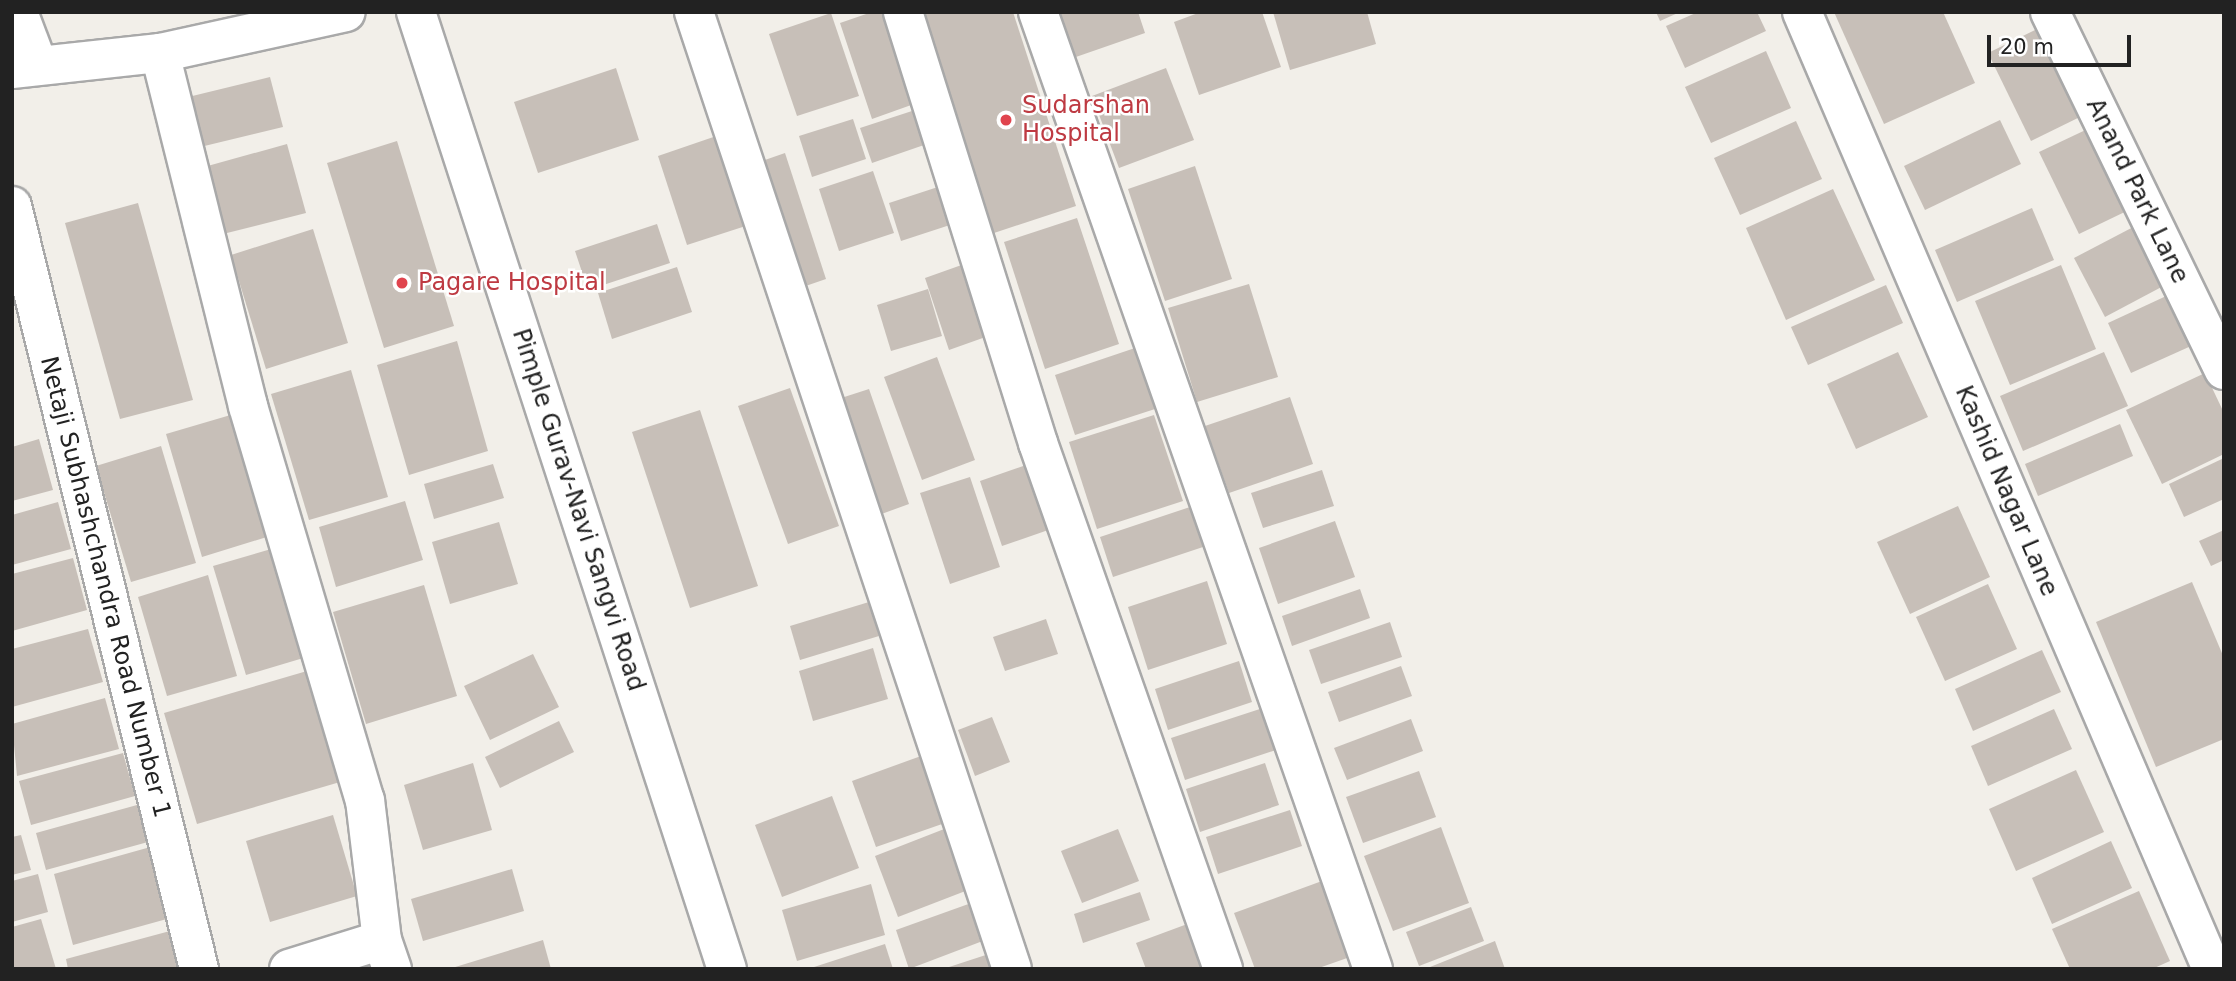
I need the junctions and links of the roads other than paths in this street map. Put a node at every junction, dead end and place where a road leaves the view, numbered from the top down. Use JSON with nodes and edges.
{"nodes":[{"id":1,"x":18,"y":12,"type":"edge"},
{"id":2,"x":346,"y":12,"type":"edge"},
{"id":3,"x":416,"y":12,"type":"edge"},
{"id":4,"x":694,"y":12,"type":"edge"},
{"id":5,"x":903,"y":12,"type":"edge"},
{"id":6,"x":1038,"y":12,"type":"edge"},
{"id":7,"x":1802,"y":12,"type":"edge"},
{"id":8,"x":2050,"y":12,"type":"edge"},
{"id":9,"x":160,"y":53,"type":"junction"},
{"id":10,"x":25,"y":67,"type":"edge"},
{"id":11,"x":12,"y":205,"type":"edge"},
{"id":12,"x":2224,"y":370,"type":"edge"},
{"id":13,"x":387,"y":954,"type":"edge"},
{"id":14,"x":199,"y":969,"type":"edge"},
{"id":15,"x":289,"y":969,"type":"edge"},
{"id":16,"x":727,"y":969,"type":"edge"},
{"id":17,"x":1012,"y":969,"type":"edge"},
{"id":18,"x":1223,"y":969,"type":"edge"},
{"id":19,"x":1373,"y":969,"type":"edge"},
{"id":20,"x":2213,"y":969,"type":"edge"}],
"edges":[{"from":1,"to":10,"type":"street"},
{"from":2,"to":9,"type":"street"},
{"from":3,"to":16,"type":"street","name":"Pimple Gurav-Navi Sangvi Road"},
{"from":4,"to":17,"type":"street"},
{"from":5,"to":18,"type":"street"},
{"from":6,"to":19,"type":"street"},
{"from":7,"to":20,"type":"street","name":"Kashid Nagar Lane"},
{"from":8,"to":12,"type":"street","name":"Anand Park Lane"},
{"from":9,"to":10,"type":"street"},
{"from":9,"to":13,"type":"street"},
{"from":11,"to":14,"type":"street","name":"Netaji Subhashchandra Road Number 1"},
{"from":13,"to":15,"type":"street"}]}
